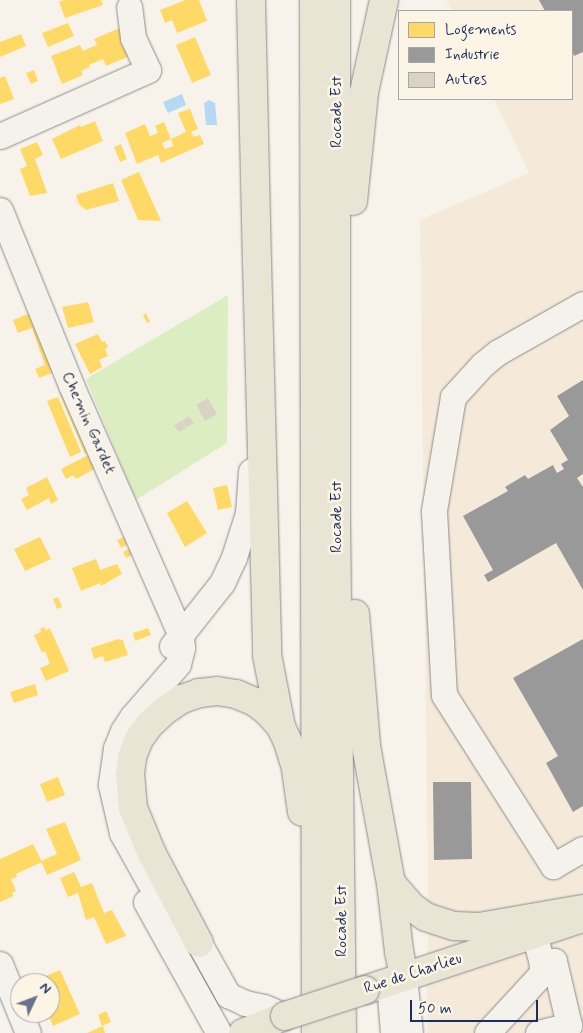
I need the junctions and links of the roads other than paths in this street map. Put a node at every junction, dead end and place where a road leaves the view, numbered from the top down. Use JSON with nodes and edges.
{"nodes":[{"id":1,"x":251,"y":0,"type":"edge"},
{"id":2,"x":314,"y":0,"type":"edge"},
{"id":3,"x":336,"y":0,"type":"edge"},
{"id":4,"x":384,"y":0,"type":"edge"},
{"id":5,"x":129,"y":7,"type":"dead end"},
{"id":6,"x":0,"y":136,"type":"edge"},
{"id":7,"x":336,"y":181,"type":"junction"},
{"id":8,"x":0,"y":210,"type":"edge"},
{"id":9,"x":334,"y":245,"type":"junction"},
{"id":10,"x":257,"y":261,"type":"junction"},
{"id":11,"x":583,"y":304,"type":"edge"},
{"id":12,"x":336,"y":516,"type":"junction"},
{"id":13,"x":182,"y":635,"type":"junction"},
{"id":14,"x":281,"y":727,"type":"junction"},
{"id":15,"x":583,"y":850,"type":"edge"},
{"id":16,"x":391,"y":883,"type":"junction"},
{"id":17,"x":316,"y":908,"type":"junction"},
{"id":18,"x":583,"y":909,"type":"edge"},
{"id":19,"x":583,"y":918,"type":"edge"},
{"id":20,"x":534,"y":934,"type":"junction"},
{"id":21,"x":198,"y":943,"type":"junction"},
{"id":22,"x":0,"y":964,"type":"edge"},
{"id":23,"x":542,"y":964,"type":"junction"},
{"id":24,"x":386,"y":983,"type":"junction"},
{"id":25,"x":228,"y":995,"type":"junction"},
{"id":26,"x":518,"y":999,"type":"junction"},
{"id":27,"x":285,"y":1016,"type":"junction"},
{"id":28,"x":28,"y":1033,"type":"edge"},
{"id":29,"x":219,"y":1033,"type":"edge"},
{"id":30,"x":231,"y":1033,"type":"edge"},
{"id":31,"x":243,"y":1033,"type":"edge"},
{"id":32,"x":316,"y":1033,"type":"edge"},
{"id":33,"x":342,"y":1033,"type":"edge"},
{"id":34,"x":393,"y":1033,"type":"edge"},
{"id":35,"x":410,"y":1033,"type":"edge"},
{"id":36,"x":487,"y":1033,"type":"edge"},
{"id":37,"x":526,"y":1033,"type":"edge"},
{"id":38,"x":538,"y":1033,"type":"edge"}],
"edges":[{"from":1,"to":10,"type":"main road"},
{"from":2,"to":7,"type":"main road","name":"Rocade Est"},
{"from":3,"to":7,"type":"main road","name":"Rocade Est"},
{"from":4,"to":7,"type":"main road"},
{"from":5,"to":6,"type":"street"},
{"from":7,"to":9,"type":"main road","name":"Rocade Est"},
{"from":7,"to":9,"type":"main road"},
{"from":8,"to":13,"type":"street","name":"Chemin Gardet"},
{"from":9,"to":12,"type":"main road","name":"Rocade Est"},
{"from":9,"to":17,"type":"main road","name":"Rocade Est"},
{"from":10,"to":13,"type":"street"},
{"from":10,"to":14,"type":"main road"},
{"from":11,"to":15,"type":"street"},
{"from":12,"to":16,"type":"main road"},
{"from":12,"to":33,"type":"main road","name":"Rocade Est"},
{"from":13,"to":21,"type":"street"},
{"from":13,"to":29,"type":"street"},
{"from":14,"to":17,"type":"main road"},
{"from":14,"to":21,"type":"main road"},
{"from":16,"to":18,"type":"main road"},
{"from":16,"to":24,"type":"main road"},
{"from":17,"to":32,"type":"main road","name":"Rocade Est"},
{"from":19,"to":20,"type":"main road","name":"Rue de Charlieu"},
{"from":20,"to":23,"type":"street"},
{"from":20,"to":24,"type":"main road","name":"Rue de Charlieu"},
{"from":21,"to":25,"type":"street"},
{"from":22,"to":28,"type":"street"},
{"from":23,"to":26,"type":"street"},
{"from":23,"to":38,"type":"street"},
{"from":24,"to":27,"type":"main road","name":"Rue de Charlieu","bridge":true},
{"from":24,"to":34,"type":"street"},
{"from":24,"to":35,"type":"street"},
{"from":25,"to":27,"type":"street"},
{"from":25,"to":30,"type":"street"},
{"from":26,"to":36,"type":"street"},
{"from":26,"to":37,"type":"street"},
{"from":27,"to":31,"type":"main road","name":"Rue de Charlieu"}]}
